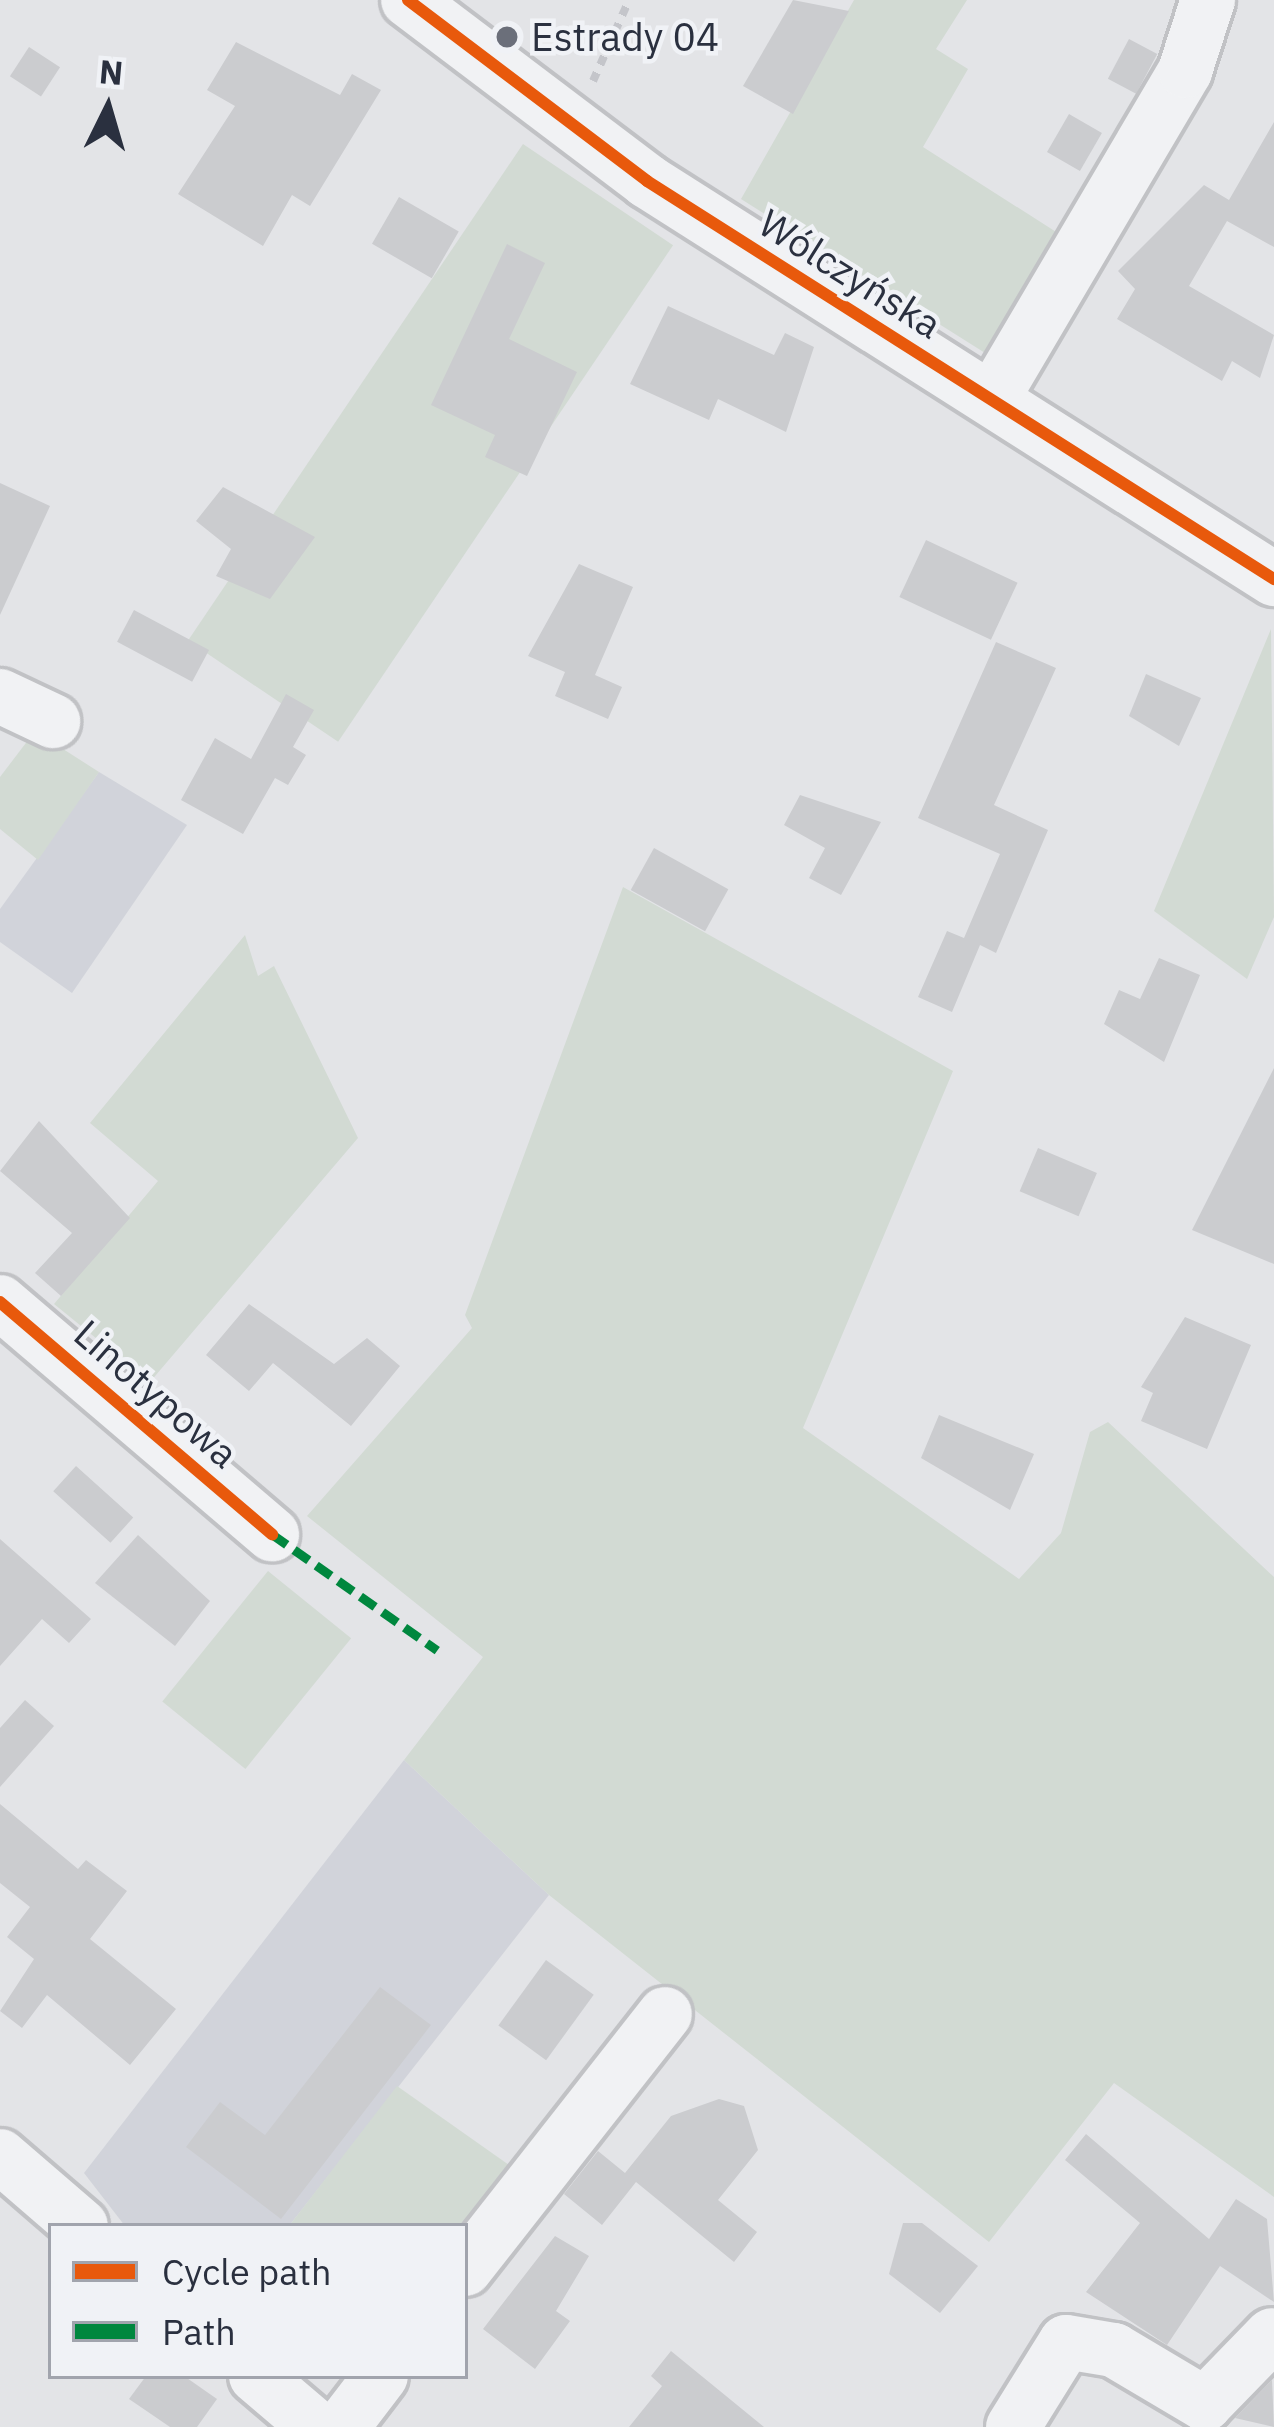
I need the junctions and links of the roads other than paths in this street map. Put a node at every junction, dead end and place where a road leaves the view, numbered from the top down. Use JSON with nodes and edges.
{"nodes":[{"id":1,"x":408,"y":0,"type":"edge"},
{"id":2,"x":1208,"y":0,"type":"edge"},
{"id":3,"x":992,"y":399,"type":"junction"},
{"id":4,"x":1274,"y":579,"type":"edge"},
{"id":5,"x":0,"y":696,"type":"edge"},
{"id":6,"x":53,"y":721,"type":"dead end"},
{"id":7,"x":0,"y":1302,"type":"edge"},
{"id":8,"x":272,"y":1534,"type":"dead end"},
{"id":9,"x":665,"y":2014,"type":"dead end"},
{"id":10,"x":7,"y":2178,"type":"edge"},
{"id":11,"x":76,"y":2223,"type":"edge"},
{"id":12,"x":468,"y":2265,"type":"edge"},
{"id":13,"x":1272,"y":2335,"type":"edge"},
{"id":14,"x":260,"y":2379,"type":"edge"},
{"id":15,"x":379,"y":2379,"type":"edge"},
{"id":16,"x":316,"y":2427,"type":"edge"},
{"id":17,"x":342,"y":2427,"type":"edge"},
{"id":18,"x":1013,"y":2427,"type":"edge"}],
"edges":[{"from":1,"to":3,"type":"street","name":"Wólczyńska"},
{"from":2,"to":3,"type":"street"},
{"from":3,"to":4,"type":"street","name":"Wólczyńska"},
{"from":5,"to":6,"type":"street"},
{"from":7,"to":8,"type":"street","name":"Linotypowa"},
{"from":9,"to":12,"type":"street"},
{"from":10,"to":11,"type":"street"},
{"from":13,"to":18,"type":"street"},
{"from":14,"to":16,"type":"street"},
{"from":15,"to":17,"type":"street"}]}
